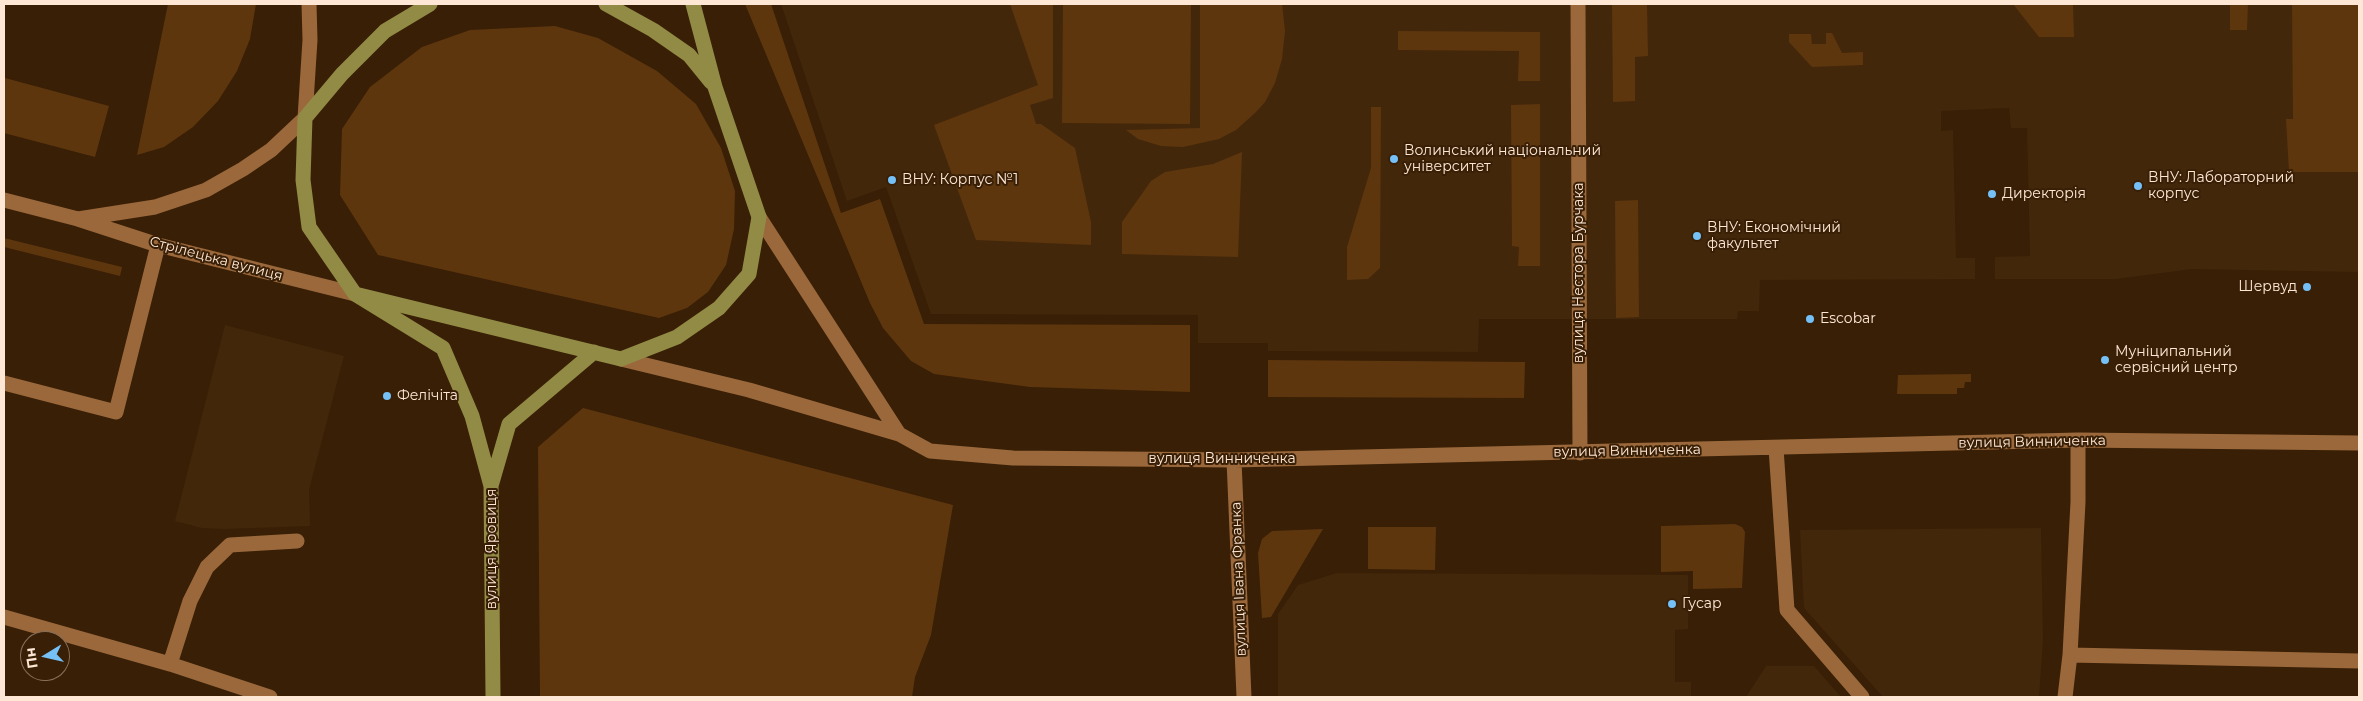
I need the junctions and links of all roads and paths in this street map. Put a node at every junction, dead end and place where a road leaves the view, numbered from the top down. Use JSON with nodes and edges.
{"nodes":[{"id":1,"x":309,"y":4,"type":"edge"},
{"id":2,"x":430,"y":4,"type":"edge"},
{"id":3,"x":606,"y":4,"type":"edge"},
{"id":4,"x":693,"y":4,"type":"edge"},
{"id":5,"x":1578,"y":4,"type":"edge"},
{"id":6,"x":715,"y":87,"type":"junction"},
{"id":7,"x":306,"y":118,"type":"junction"},
{"id":8,"x":4,"y":200,"type":"edge"},
{"id":9,"x":760,"y":217,"type":"junction"},
{"id":10,"x":78,"y":219,"type":"junction"},
{"id":11,"x":158,"y":245,"type":"junction"},
{"id":12,"x":355,"y":294,"type":"junction"},
{"id":13,"x":594,"y":352,"type":"junction"},
{"id":14,"x":621,"y":359,"type":"junction"},
{"id":15,"x":4,"y":383,"type":"edge"},
{"id":16,"x":899,"y":434,"type":"junction"},
{"id":17,"x":2078,"y":440,"type":"junction"},
{"id":18,"x":2359,"y":443,"type":"edge"},
{"id":19,"x":1776,"y":448,"type":"junction"},
{"id":20,"x":1580,"y":453,"type":"junction"},
{"id":21,"x":1234,"y":460,"type":"junction"},
{"id":22,"x":491,"y":486,"type":"junction"},
{"id":23,"x":297,"y":541,"type":"dead end"},
{"id":24,"x":4,"y":617,"type":"edge"},
{"id":25,"x":2070,"y":655,"type":"junction"},
{"id":26,"x":2359,"y":661,"type":"edge"},
{"id":27,"x":170,"y":664,"type":"junction"},
{"id":28,"x":270,"y":697,"type":"edge"},
{"id":29,"x":493,"y":697,"type":"edge"},
{"id":30,"x":1244,"y":697,"type":"edge"},
{"id":31,"x":1862,"y":697,"type":"edge"},
{"id":32,"x":2065,"y":697,"type":"edge"}],
"edges":[{"from":1,"to":7,"type":"street"},
{"from":2,"to":7,"type":"main road"},
{"from":3,"to":6,"type":"main road"},
{"from":4,"to":6,"type":"main road"},
{"from":5,"to":20,"type":"street","name":"вулиця Нестора Бурчака"},
{"from":6,"to":9,"type":"main road"},
{"from":7,"to":10,"type":"street","name":"Стрілецька вулиця"},
{"from":7,"to":12,"type":"main road"},
{"from":8,"to":10,"type":"street","name":"Стрілецька вулиця"},
{"from":9,"to":14,"type":"main road"},
{"from":9,"to":16,"type":"street"},
{"from":10,"to":11,"type":"street","name":"Стрілецька вулиця"},
{"from":11,"to":12,"type":"street","name":"Стрілецька вулиця"},
{"from":11,"to":15,"type":"street"},
{"from":12,"to":13,"type":"main road"},
{"from":12,"to":22,"type":"main road"},
{"from":13,"to":14,"type":"main road"},
{"from":13,"to":22,"type":"main road","name":"вулиця Яровиця"},
{"from":14,"to":16,"type":"street","name":"вулиця Винниченка"},
{"from":16,"to":21,"type":"street","name":"вулиця Винниченка"},
{"from":17,"to":18,"type":"street","name":"вулиця Винниченка"},
{"from":17,"to":19,"type":"street","name":"вулиця Винниченка"},
{"from":17,"to":25,"type":"street"},
{"from":19,"to":20,"type":"street","name":"вулиця Винниченка"},
{"from":19,"to":31,"type":"street"},
{"from":20,"to":21,"type":"street","name":"вулиця Винниченка"},
{"from":21,"to":30,"type":"street","name":"вулиця Івана Франка"},
{"from":22,"to":29,"type":"main road","name":"вулиця Яровиця"},
{"from":23,"to":27,"type":"street"},
{"from":24,"to":27,"type":"street"},
{"from":25,"to":26,"type":"street"},
{"from":25,"to":32,"type":"street"},
{"from":27,"to":28,"type":"street"}]}
